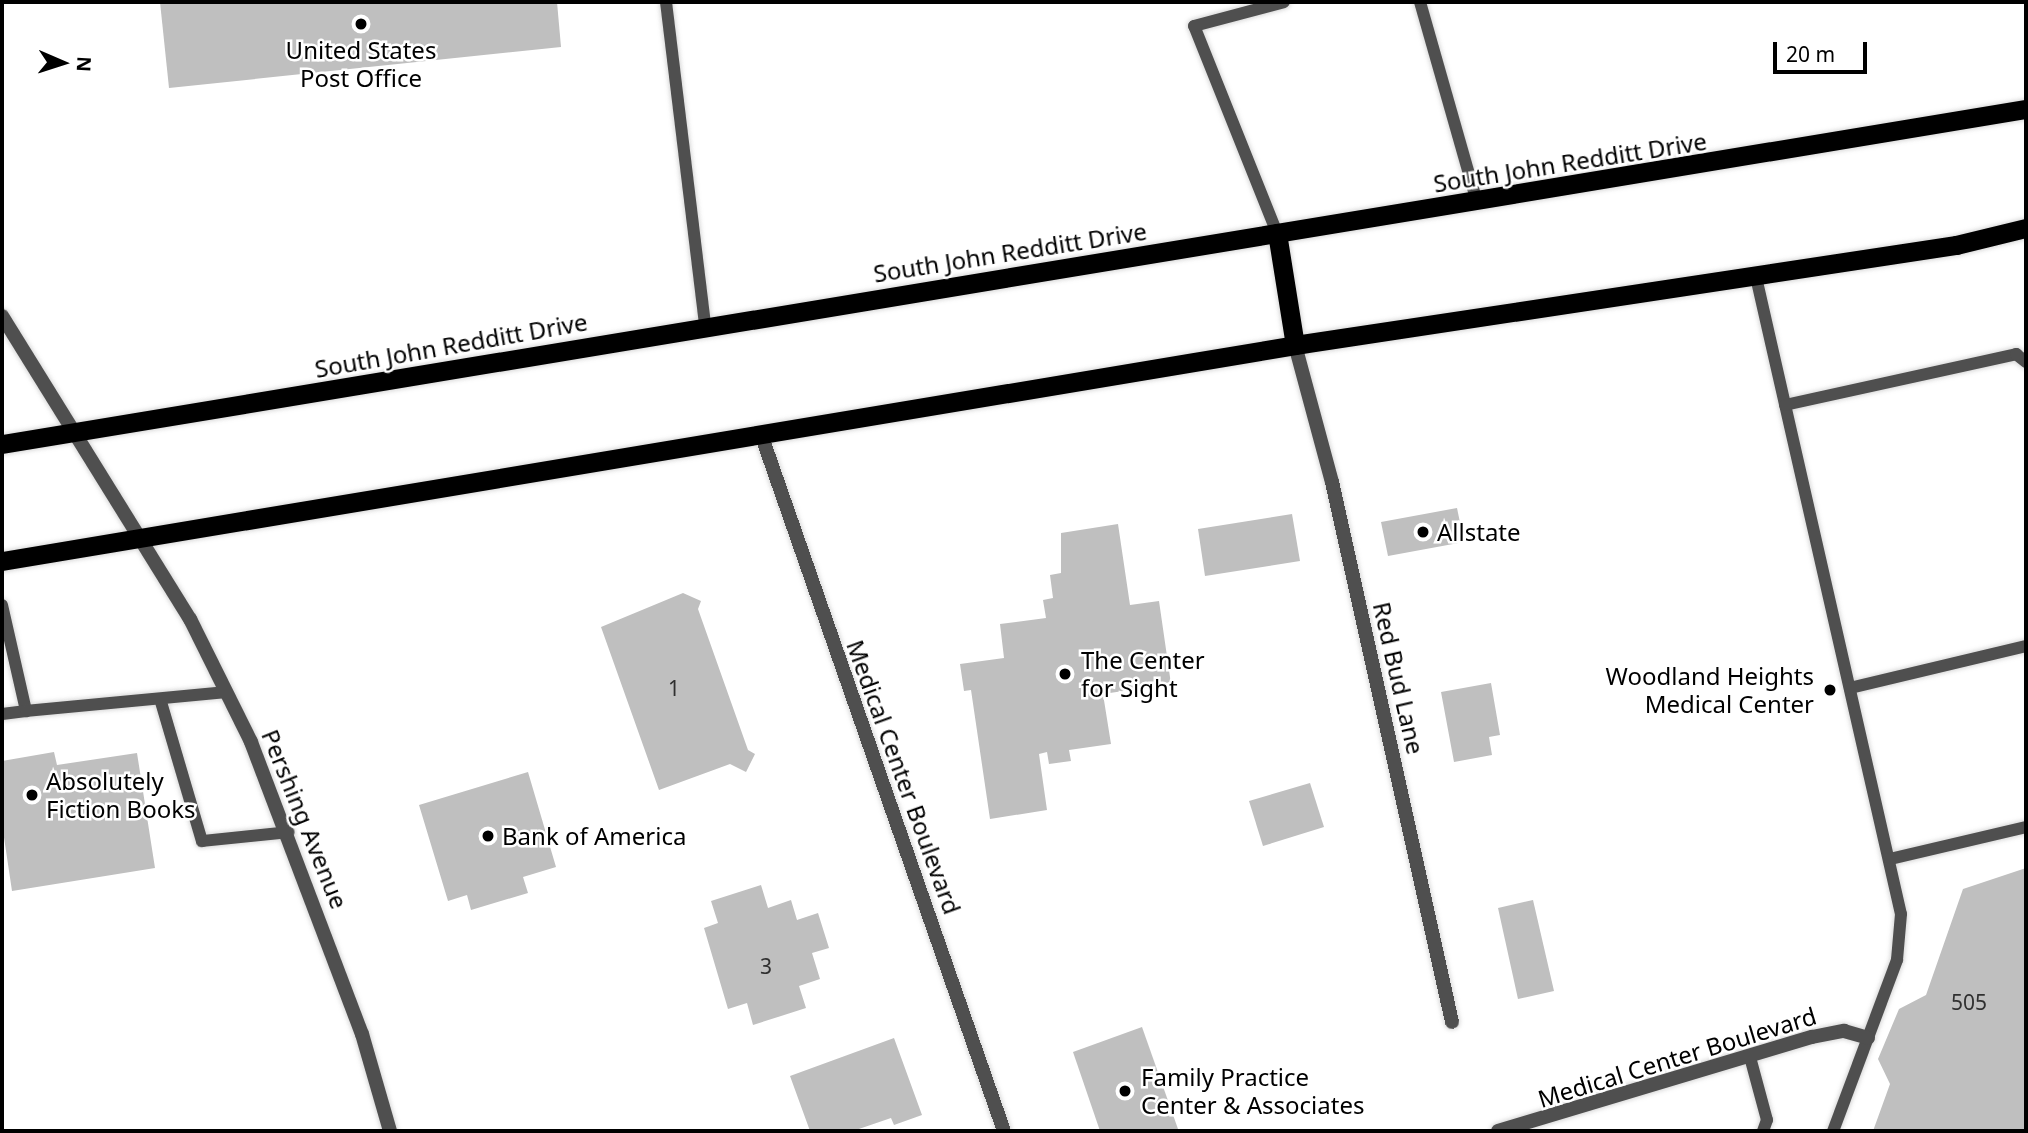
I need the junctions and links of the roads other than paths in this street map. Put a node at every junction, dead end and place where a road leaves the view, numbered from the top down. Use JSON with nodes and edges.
{"nodes":[{"id":1,"x":666,"y":2,"type":"edge"},
{"id":2,"x":1284,"y":2,"type":"edge"},
{"id":3,"x":1420,"y":2,"type":"edge"},
{"id":4,"x":2026,"y":98,"type":"edge"},
{"id":5,"x":2026,"y":109,"type":"edge"},
{"id":6,"x":1943,"y":121,"type":"junction"},
{"id":7,"x":1477,"y":202,"type":"junction"},
{"id":8,"x":2026,"y":228,"type":"edge"},
{"id":9,"x":1276,"y":233,"type":"junction"},
{"id":10,"x":2026,"y":235,"type":"edge"},
{"id":11,"x":1983,"y":240,"type":"junction"},
{"id":12,"x":1756,"y":277,"type":"junction"},
{"id":13,"x":2,"y":316,"type":"edge"},
{"id":14,"x":705,"y":326,"type":"junction"},
{"id":15,"x":1295,"y":345,"type":"junction"},
{"id":16,"x":2026,"y":362,"type":"edge"},
{"id":17,"x":1785,"y":405,"type":"junction"},
{"id":18,"x":78,"y":434,"type":"junction"},
{"id":19,"x":762,"y":437,"type":"junction"},
{"id":20,"x":2,"y":444,"type":"edge"},
{"id":21,"x":141,"y":538,"type":"junction"},
{"id":22,"x":2,"y":561,"type":"edge"},
{"id":23,"x":2,"y":605,"type":"edge"},
{"id":24,"x":2026,"y":646,"type":"edge"},
{"id":25,"x":1850,"y":688,"type":"junction"},
{"id":26,"x":226,"y":692,"type":"junction"},
{"id":27,"x":161,"y":702,"type":"junction"},
{"id":28,"x":26,"y":711,"type":"junction"},
{"id":29,"x":2,"y":714,"type":"edge"},
{"id":30,"x":2026,"y":827,"type":"edge"},
{"id":31,"x":289,"y":832,"type":"junction"},
{"id":32,"x":1890,"y":859,"type":"junction"},
{"id":33,"x":1451,"y":1022,"type":"dead end"},
{"id":34,"x":1868,"y":1038,"type":"junction"},
{"id":35,"x":1750,"y":1057,"type":"junction"},
{"id":36,"x":390,"y":1131,"type":"edge"},
{"id":37,"x":1004,"y":1131,"type":"edge"},
{"id":38,"x":1498,"y":1131,"type":"edge"},
{"id":39,"x":1763,"y":1131,"type":"edge"},
{"id":40,"x":1833,"y":1131,"type":"edge"}],
"edges":[{"from":1,"to":14,"type":"lane"},
{"from":2,"to":9,"type":"lane"},
{"from":3,"to":7,"type":"lane"},
{"from":4,"to":6,"type":"highway"},
{"from":5,"to":6,"type":"highway","name":"South John Redditt Drive"},
{"from":6,"to":7,"type":"highway","name":"South John Redditt Drive"},
{"from":7,"to":9,"type":"highway","name":"South John Redditt Drive"},
{"from":8,"to":11,"type":"highway"},
{"from":9,"to":14,"type":"highway","name":"South John Redditt Drive"},
{"from":9,"to":15,"type":"highway"},
{"from":10,"to":11,"type":"highway"},
{"from":11,"to":12,"type":"highway"},
{"from":12,"to":15,"type":"highway"},
{"from":12,"to":17,"type":"lane"},
{"from":13,"to":18,"type":"street","name":"Pershing Avenue"},
{"from":14,"to":18,"type":"highway","name":"South John Redditt Drive"},
{"from":15,"to":19,"type":"highway"},
{"from":15,"to":33,"type":"street","name":"Red Bud Lane"},
{"from":16,"to":17,"type":"lane"},
{"from":17,"to":25,"type":"lane"},
{"from":18,"to":20,"type":"highway","name":"South John Redditt Drive"},
{"from":18,"to":21,"type":"street","name":"Pershing Avenue"},
{"from":19,"to":21,"type":"highway"},
{"from":19,"to":37,"type":"street","name":"Medical Center Boulevard"},
{"from":21,"to":22,"type":"highway"},
{"from":21,"to":26,"type":"street","name":"Pershing Avenue"},
{"from":23,"to":28,"type":"lane"},
{"from":24,"to":25,"type":"lane"},
{"from":25,"to":32,"type":"lane"},
{"from":26,"to":27,"type":"lane"},
{"from":26,"to":31,"type":"street","name":"Pershing Avenue"},
{"from":27,"to":28,"type":"lane"},
{"from":27,"to":31,"type":"lane"},
{"from":28,"to":29,"type":"lane"},
{"from":30,"to":32,"type":"lane"},
{"from":31,"to":36,"type":"street","name":"Pershing Avenue"},
{"from":32,"to":34,"type":"lane"},
{"from":34,"to":35,"type":"street","name":"Medical Center Boulevard"},
{"from":34,"to":40,"type":"lane"},
{"from":35,"to":38,"type":"street","name":"Medical Center Boulevard"},
{"from":35,"to":39,"type":"lane"}]}
